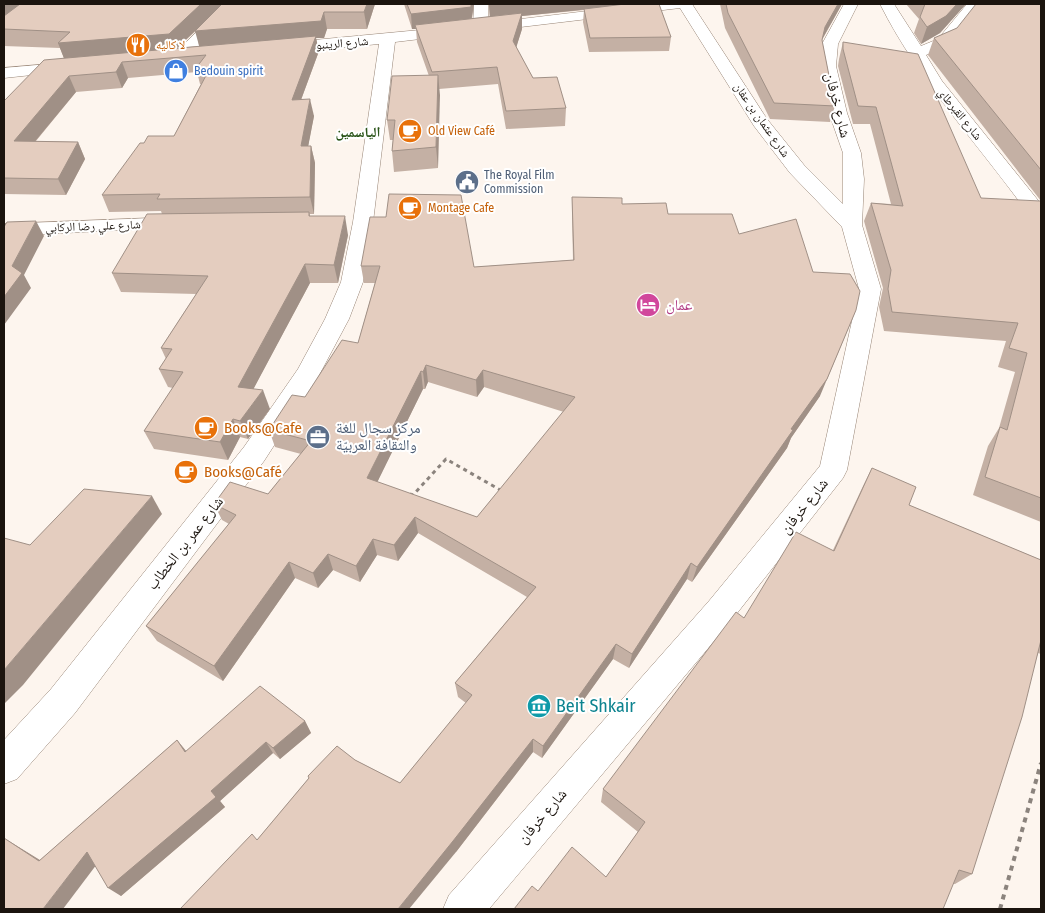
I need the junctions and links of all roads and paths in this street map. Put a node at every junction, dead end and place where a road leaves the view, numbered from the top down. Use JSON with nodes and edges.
{"nodes":[{"id":1,"x":233,"y":4,"type":"edge"},
{"id":2,"x":481,"y":4,"type":"edge"},
{"id":3,"x":680,"y":4,"type":"edge"},
{"id":4,"x":685,"y":4,"type":"edge"},
{"id":5,"x":851,"y":4,"type":"edge"},
{"id":6,"x":887,"y":4,"type":"edge"},
{"id":7,"x":975,"y":4,"type":"edge"},
{"id":8,"x":480,"y":28,"type":"junction"},
{"id":9,"x":388,"y":39,"type":"junction"},
{"id":10,"x":269,"y":50,"type":"edge"},
{"id":11,"x":917,"y":51,"type":"junction"},
{"id":12,"x":200,"y":56,"type":"edge"},
{"id":13,"x":180,"y":57,"type":"junction"},
{"id":14,"x":161,"y":59,"type":"edge"},
{"id":15,"x":92,"y":65,"type":"edge"},
{"id":16,"x":4,"y":73,"type":"edge"},
{"id":17,"x":1041,"y":218,"type":"edge"},
{"id":18,"x":200,"y":223,"type":"edge"},
{"id":19,"x":852,"y":225,"type":"junction"},
{"id":20,"x":4,"y":230,"type":"edge"},
{"id":21,"x":404,"y":492,"type":"edge"},
{"id":22,"x":506,"y":492,"type":"edge"},
{"id":23,"x":1041,"y":763,"type":"edge"},
{"id":24,"x":4,"y":766,"type":"edge"},
{"id":25,"x":463,"y":909,"type":"edge"},
{"id":26,"x":1000,"y":909,"type":"edge"}],
"edges":[{"from":1,"to":13,"type":"street"},
{"from":2,"to":8,"type":"street"},
{"from":3,"to":8,"type":"street","name":"شارع الرينبو"},
{"from":4,"to":19,"type":"street","name":"شارع عثمان بن عفان"},
{"from":5,"to":19,"type":"street","name":"شارع خرفان"},
{"from":6,"to":11,"type":"street","name":"شارع القبرطاي"},
{"from":7,"to":11,"type":"street"},
{"from":8,"to":9,"type":"street","name":"شارع الرينبو"},
{"from":9,"to":10,"type":"street","name":"شارع الرينبو"},
{"from":9,"to":24,"type":"street","name":"شارع عمر بن الخطاب"},
{"from":11,"to":17,"type":"street","name":"شارع القبرطاي"},
{"from":12,"to":13,"type":"street"},
{"from":13,"to":14,"type":"street"},
{"from":15,"to":16,"type":"street"},
{"from":18,"to":20,"type":"street","name":"شارع علي رضا الركابي"},
{"from":19,"to":25,"type":"street","name":"شارع خرفان"},
{"from":21,"to":22,"type":"path"},
{"from":23,"to":26,"type":"path"}]}
